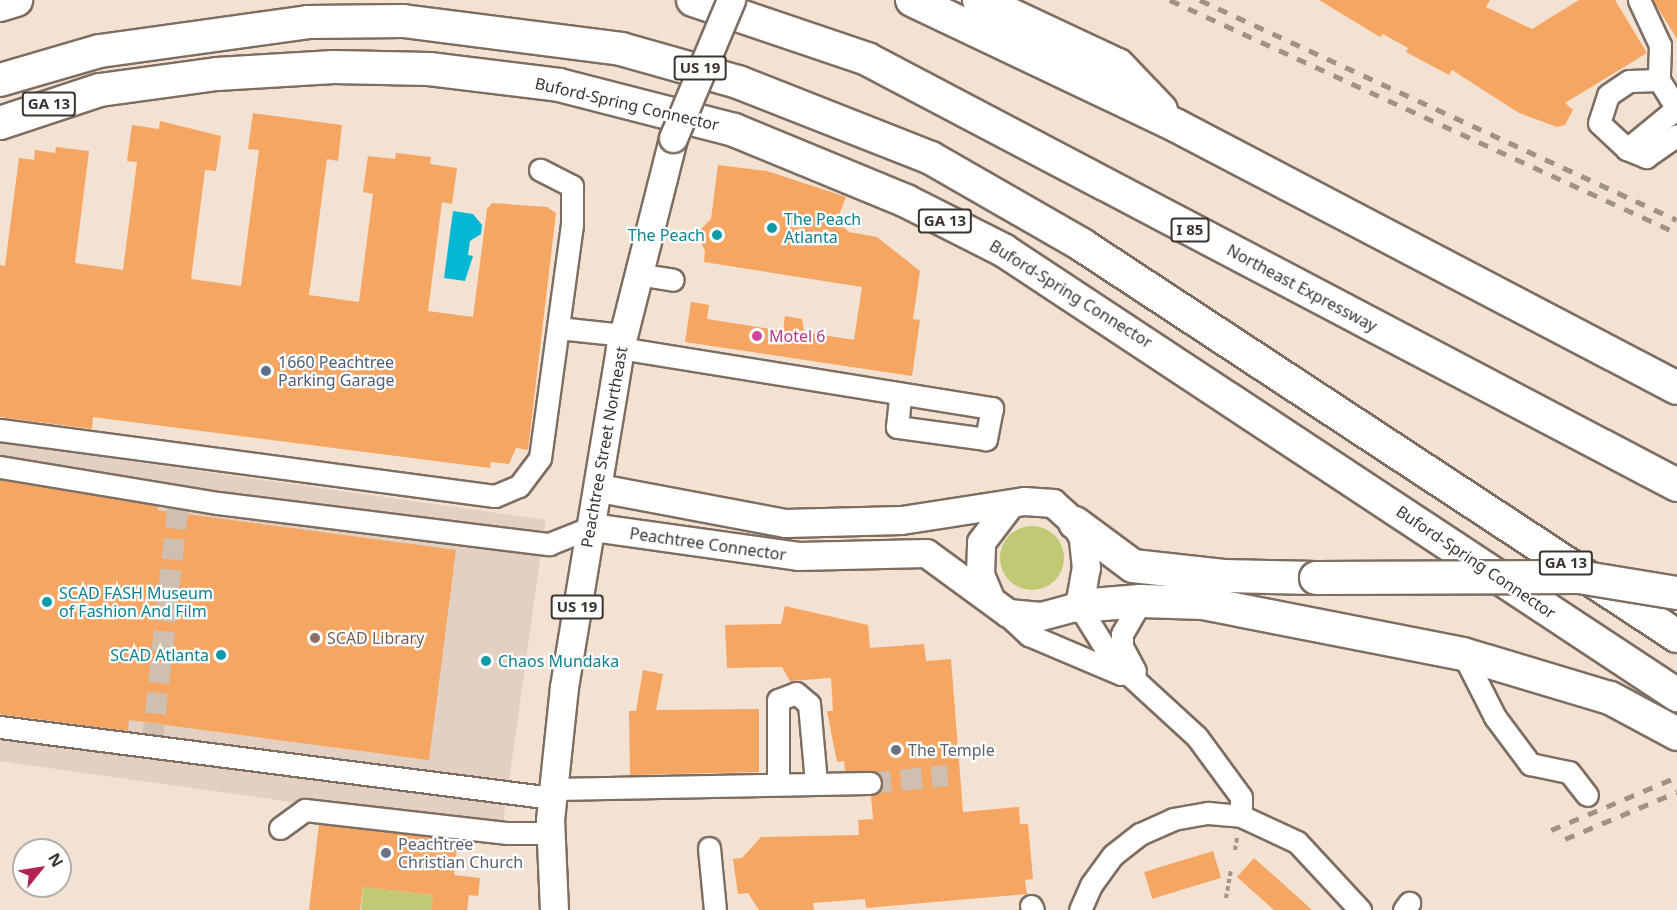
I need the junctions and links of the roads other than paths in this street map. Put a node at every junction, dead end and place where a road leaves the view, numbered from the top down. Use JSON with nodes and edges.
{"nodes":[{"id":1,"x":16,"y":0,"type":"edge"},
{"id":2,"x":693,"y":0,"type":"edge"},
{"id":3,"x":731,"y":0,"type":"edge"},
{"id":4,"x":912,"y":0,"type":"edge"},
{"id":5,"x":979,"y":0,"type":"edge"},
{"id":6,"x":1639,"y":0,"type":"edge"},
{"id":7,"x":0,"y":5,"type":"edge"},
{"id":8,"x":0,"y":80,"type":"edge"},
{"id":9,"x":1659,"y":80,"type":"junction"},
{"id":10,"x":1677,"y":108,"type":"edge"},
{"id":11,"x":0,"y":123,"type":"edge"},
{"id":12,"x":1176,"y":126,"type":"junction"},
{"id":13,"x":1677,"y":135,"type":"edge"},
{"id":14,"x":1627,"y":149,"type":"junction"},
{"id":15,"x":540,"y":170,"type":"dead end"},
{"id":16,"x":637,"y":274,"type":"junction"},
{"id":17,"x":673,"y":280,"type":"dead end"},
{"id":18,"x":558,"y":328,"type":"junction"},
{"id":19,"x":622,"y":341,"type":"junction"},
{"id":20,"x":1677,"y":388,"type":"edge"},
{"id":21,"x":900,"y":396,"type":"dead end"},
{"id":22,"x":0,"y":430,"type":"edge"},
{"id":23,"x":0,"y":467,"type":"edge"},
{"id":24,"x":1677,"y":485,"type":"edge"},
{"id":25,"x":599,"y":488,"type":"junction"},
{"id":26,"x":1010,"y":504,"type":"junction"},
{"id":27,"x":1075,"y":523,"type":"junction"},
{"id":28,"x":592,"y":527,"type":"junction"},
{"id":29,"x":1677,"y":593,"type":"edge"},
{"id":30,"x":1140,"y":601,"type":"junction"},
{"id":31,"x":996,"y":604,"type":"junction"},
{"id":32,"x":1080,"y":606,"type":"junction"},
{"id":33,"x":1677,"y":636,"type":"edge"},
{"id":34,"x":1463,"y":654,"type":"junction"},
{"id":35,"x":1148,"y":688,"type":"junction"},
{"id":36,"x":1677,"y":695,"type":"edge"},
{"id":37,"x":0,"y":727,"type":"edge"},
{"id":38,"x":1677,"y":734,"type":"edge"},
{"id":39,"x":816,"y":783,"type":"junction"},
{"id":40,"x":870,"y":783,"type":"tunnel mouth"},
{"id":41,"x":778,"y":784,"type":"junction"},
{"id":42,"x":552,"y":794,"type":"junction"},
{"id":43,"x":1587,"y":795,"type":"dead end"},
{"id":44,"x":1241,"y":816,"type":"junction"},
{"id":45,"x":280,"y":828,"type":"dead end"},
{"id":46,"x":550,"y":833,"type":"junction"},
{"id":47,"x":709,"y":848,"type":"dead end"},
{"id":48,"x":554,"y":910,"type":"edge"},
{"id":49,"x":715,"y":910,"type":"edge"},
{"id":50,"x":1080,"y":910,"type":"edge"},
{"id":51,"x":1360,"y":910,"type":"edge"}],
"edges":[{"from":1,"to":7,"type":"highway"},
{"from":2,"to":24,"type":"highway","name":"Northeast Expressway","number":"I 85"},
{"from":3,"to":16,"type":"main road","name":"Peachtree Street Northeast","number":"US 19","bridge":true},
{"from":4,"to":12,"type":"highway"},
{"from":5,"to":12,"type":"highway"},
{"from":6,"to":9,"type":"street"},
{"from":8,"to":33,"type":"highway","number":"GA 13"},
{"from":9,"to":10,"type":"street"},
{"from":9,"to":14,"type":"street"},
{"from":10,"to":14,"type":"street"},
{"from":11,"to":36,"type":"highway","name":"Buford-Spring Connector","number":"GA 13"},
{"from":12,"to":20,"type":"highway"},
{"from":13,"to":14,"type":"street"},
{"from":15,"to":18,"type":"street"},
{"from":16,"to":17,"type":"street"},
{"from":16,"to":19,"type":"main road","name":"Peachtree Street Northeast","number":"US 19"},
{"from":18,"to":19,"type":"street"},
{"from":18,"to":22,"type":"street"},
{"from":19,"to":21,"type":"street"},
{"from":19,"to":25,"type":"main road","name":"Peachtree Street Northeast","number":"US 19"},
{"from":23,"to":28,"type":"street"},
{"from":25,"to":26,"type":"main road","name":"Peachtree Connector"},
{"from":25,"to":28,"type":"main road","name":"Peachtree Street Northeast","number":"US 19"},
{"from":26,"to":27,"type":"main road","name":"Peachtree Connector"},
{"from":26,"to":31,"type":"main road"},
{"from":27,"to":29,"type":"highway","bridge":true},
{"from":27,"to":32,"type":"main road","name":"Peachtree Connector"},
{"from":28,"to":31,"type":"main road","name":"Peachtree Connector"},
{"from":28,"to":42,"type":"main road","name":"Peachtree Street Northeast","number":"US 19"},
{"from":30,"to":32,"type":"highway"},
{"from":30,"to":34,"type":"highway"},
{"from":30,"to":35,"type":"street"},
{"from":31,"to":32,"type":"main road","name":"Peachtree Connector"},
{"from":31,"to":35,"type":"street"},
{"from":32,"to":35,"type":"street"},
{"from":34,"to":38,"type":"highway"},
{"from":34,"to":43,"type":"street"},
{"from":35,"to":44,"type":"street"},
{"from":37,"to":42,"type":"street"},
{"from":39,"to":40,"type":"street"},
{"from":39,"to":41,"type":"street"},
{"from":39,"to":41,"type":"street"},
{"from":41,"to":42,"type":"street"},
{"from":42,"to":46,"type":"main road","name":"Peachtree Street Northeast","number":"US 19"},
{"from":44,"to":50,"type":"street"},
{"from":44,"to":51,"type":"street"},
{"from":45,"to":46,"type":"street"},
{"from":46,"to":48,"type":"main road","name":"Peachtree Street Northeast","number":"US 19"},
{"from":47,"to":49,"type":"street"}]}
